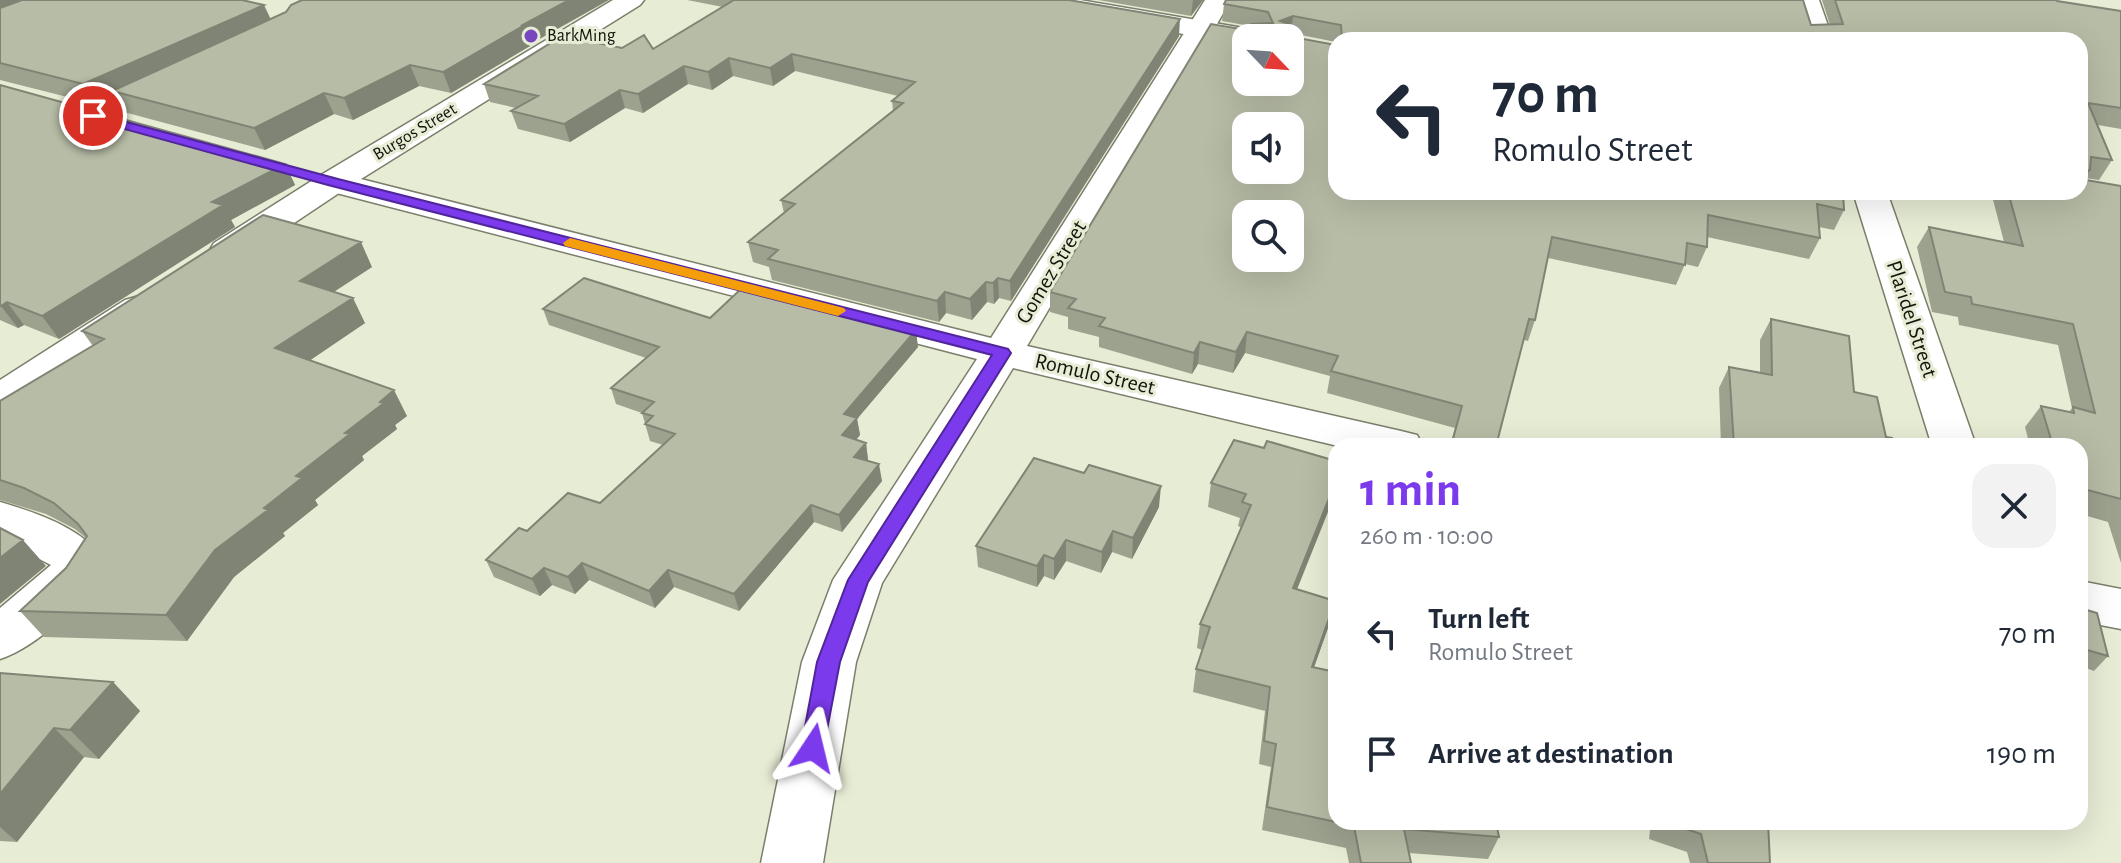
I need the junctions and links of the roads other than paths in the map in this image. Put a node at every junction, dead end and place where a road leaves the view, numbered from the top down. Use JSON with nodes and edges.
{"nodes":[{"id":1,"x":631,"y":0,"type":"edge"},
{"id":2,"x":1035,"y":0,"type":"edge"},
{"id":3,"x":1218,"y":0,"type":"edge"},
{"id":4,"x":1806,"y":0,"type":"edge"},
{"id":5,"x":1200,"y":28,"type":"junction"},
{"id":6,"x":1816,"y":32,"type":"edge"},
{"id":7,"x":1232,"y":34,"type":"edge"},
{"id":8,"x":176,"y":77,"type":"edge"},
{"id":9,"x":80,"y":113,"type":"joint"},
{"id":10,"x":138,"y":129,"type":"edge"},
{"id":11,"x":288,"y":170,"type":"dead end"},
{"id":12,"x":333,"y":182,"type":"junction"},
{"id":13,"x":1873,"y":200,"type":"edge"},
{"id":14,"x":1002,"y":353,"type":"junction"},
{"id":15,"x":0,"y":399,"type":"edge"},
{"id":16,"x":1367,"y":438,"type":"edge"},
{"id":17,"x":1951,"y":438,"type":"edge"},
{"id":18,"x":0,"y":519,"type":"edge"},
{"id":19,"x":2088,"y":603,"type":"edge"},
{"id":20,"x":2121,"y":609,"type":"edge"},
{"id":21,"x":0,"y":638,"type":"edge"},
{"id":22,"x":792,"y":863,"type":"edge"}],
"edges":[{"from":1,"to":12,"type":"street","name":"Burgos Street"},
{"from":2,"to":5,"type":"street"},
{"from":3,"to":5,"type":"street","name":"Gomez Street"},
{"from":4,"to":6,"type":"street"},
{"from":5,"to":7,"type":"street"},
{"from":5,"to":14,"type":"street","name":"Gomez Street"},
{"from":8,"to":9,"type":"lane"},
{"from":9,"to":10,"type":"street"},
{"from":11,"to":12,"type":"street","name":"Romulo Street"},
{"from":12,"to":14,"type":"street","name":"Romulo Street"},
{"from":12,"to":15,"type":"street","name":"Burgos Street"},
{"from":13,"to":17,"type":"street","name":"Plaridel Street"},
{"from":14,"to":16,"type":"street","name":"Romulo Street"},
{"from":14,"to":22,"type":"street","name":"Gomez Street"},
{"from":18,"to":21,"type":"street"},
{"from":19,"to":20,"type":"street"}]}
